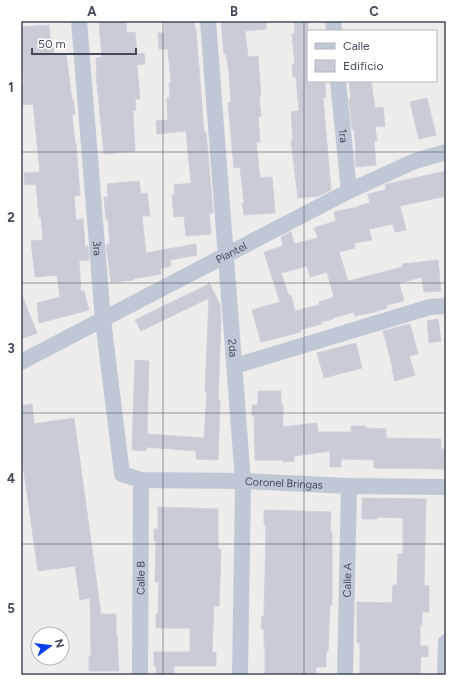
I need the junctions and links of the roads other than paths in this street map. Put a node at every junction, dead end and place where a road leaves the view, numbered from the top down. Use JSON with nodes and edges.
{"nodes":[{"id":1,"x":80,"y":21,"type":"edge"},
{"id":2,"x":208,"y":21,"type":"edge"},
{"id":3,"x":338,"y":82,"type":"edge"},
{"id":4,"x":446,"y":152,"type":"edge"},
{"id":5,"x":349,"y":191,"type":"junction"},
{"id":6,"x":227,"y":255,"type":"junction"},
{"id":7,"x":446,"y":306,"type":"edge"},
{"id":8,"x":103,"y":320,"type":"junction"},
{"id":9,"x":21,"y":362,"type":"edge"},
{"id":10,"x":235,"y":366,"type":"junction"},
{"id":11,"x":122,"y":474,"type":"joint"},
{"id":12,"x":141,"y":480,"type":"junction"},
{"id":13,"x":243,"y":481,"type":"junction"},
{"id":14,"x":349,"y":486,"type":"junction"},
{"id":15,"x":446,"y":487,"type":"edge"},
{"id":16,"x":446,"y":642,"type":"edge"},
{"id":17,"x":140,"y":675,"type":"edge"},
{"id":18,"x":240,"y":675,"type":"edge"},
{"id":19,"x":345,"y":675,"type":"edge"},
{"id":20,"x":445,"y":675,"type":"edge"}],
"edges":[{"from":1,"to":8,"type":"street","name":"3ra"},
{"from":2,"to":6,"type":"street","name":"2da"},
{"from":3,"to":5,"type":"street","name":"1ra"},
{"from":4,"to":5,"type":"street","name":"Plantel"},
{"from":5,"to":6,"type":"street","name":"Plantel"},
{"from":6,"to":8,"type":"street","name":"Plantel"},
{"from":6,"to":10,"type":"street","name":"2da"},
{"from":7,"to":10,"type":"street"},
{"from":8,"to":9,"type":"street","name":"Plantel"},
{"from":8,"to":11,"type":"street","name":"3ra"},
{"from":10,"to":13,"type":"street","name":"2da"},
{"from":11,"to":12,"type":"street","name":"Coronel Bringas"},
{"from":12,"to":13,"type":"street","name":"Coronel Bringas"},
{"from":12,"to":17,"type":"street","name":"Calle B"},
{"from":13,"to":14,"type":"street","name":"Coronel Bringas"},
{"from":13,"to":18,"type":"street","name":"2da"},
{"from":14,"to":15,"type":"street","name":"Coronel Bringas"},
{"from":14,"to":19,"type":"street","name":"Calle A"},
{"from":16,"to":20,"type":"street"}]}
